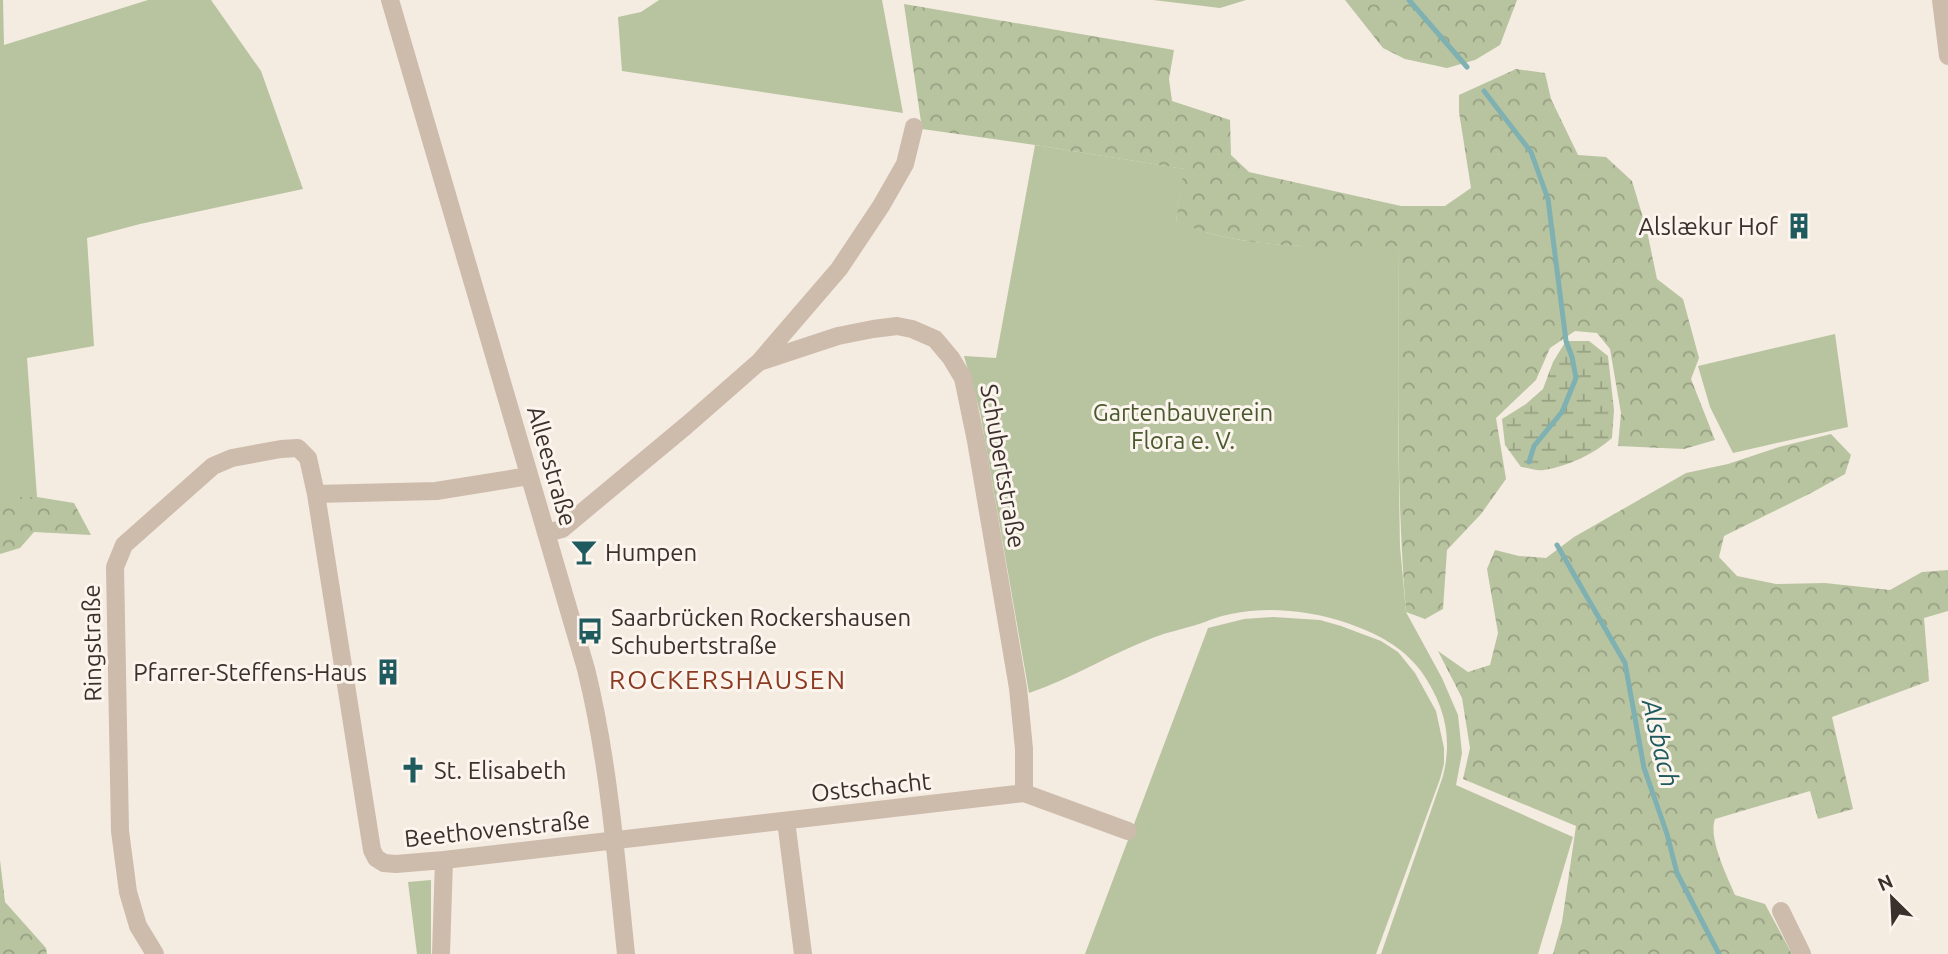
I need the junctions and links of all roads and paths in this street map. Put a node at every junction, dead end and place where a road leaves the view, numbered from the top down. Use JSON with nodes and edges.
{"nodes":[{"id":1,"x":390,"y":0,"type":"edge"},
{"id":2,"x":1941,"y":0,"type":"edge"},
{"id":3,"x":1948,"y":56,"type":"edge"},
{"id":4,"x":914,"y":127,"type":"dead end"},
{"id":5,"x":759,"y":362,"type":"junction"},
{"id":6,"x":530,"y":476,"type":"junction"},
{"id":7,"x":316,"y":494,"type":"junction"},
{"id":8,"x":546,"y":533,"type":"junction"},
{"id":9,"x":1024,"y":793,"type":"junction"},
{"id":10,"x":786,"y":821,"type":"junction"},
{"id":11,"x":1128,"y":831,"type":"dead end"},
{"id":12,"x":614,"y":842,"type":"junction"},
{"id":13,"x":444,"y":860,"type":"junction"},
{"id":14,"x":1781,"y":911,"type":"dead end"},
{"id":15,"x":155,"y":954,"type":"edge"},
{"id":16,"x":441,"y":954,"type":"edge"},
{"id":17,"x":626,"y":954,"type":"edge"},
{"id":18,"x":803,"y":954,"type":"edge"},
{"id":19,"x":1802,"y":954,"type":"edge"}],
"edges":[{"from":1,"to":6,"type":"street","name":"Alleestraße"},
{"from":2,"to":3,"type":"street"},
{"from":4,"to":5,"type":"street","name":"Schubertstraße"},
{"from":5,"to":8,"type":"street","name":"Schubertstraße"},
{"from":5,"to":9,"type":"street","name":"Schubertstraße"},
{"from":6,"to":7,"type":"street"},
{"from":6,"to":8,"type":"street","name":"Alleestraße"},
{"from":7,"to":13,"type":"street","name":"Beethovenstraße"},
{"from":7,"to":15,"type":"street","name":"Ringstraße"},
{"from":8,"to":12,"type":"street","name":"Alleestraße"},
{"from":9,"to":10,"type":"street","name":"Ostschacht"},
{"from":9,"to":11,"type":"street","name":"Ostschacht"},
{"from":10,"to":12,"type":"street","name":"Ostschacht"},
{"from":10,"to":18,"type":"street"},
{"from":12,"to":13,"type":"street","name":"Beethovenstraße"},
{"from":12,"to":17,"type":"street","name":"Alleestraße"},
{"from":13,"to":16,"type":"street"},
{"from":14,"to":19,"type":"street"}]}
